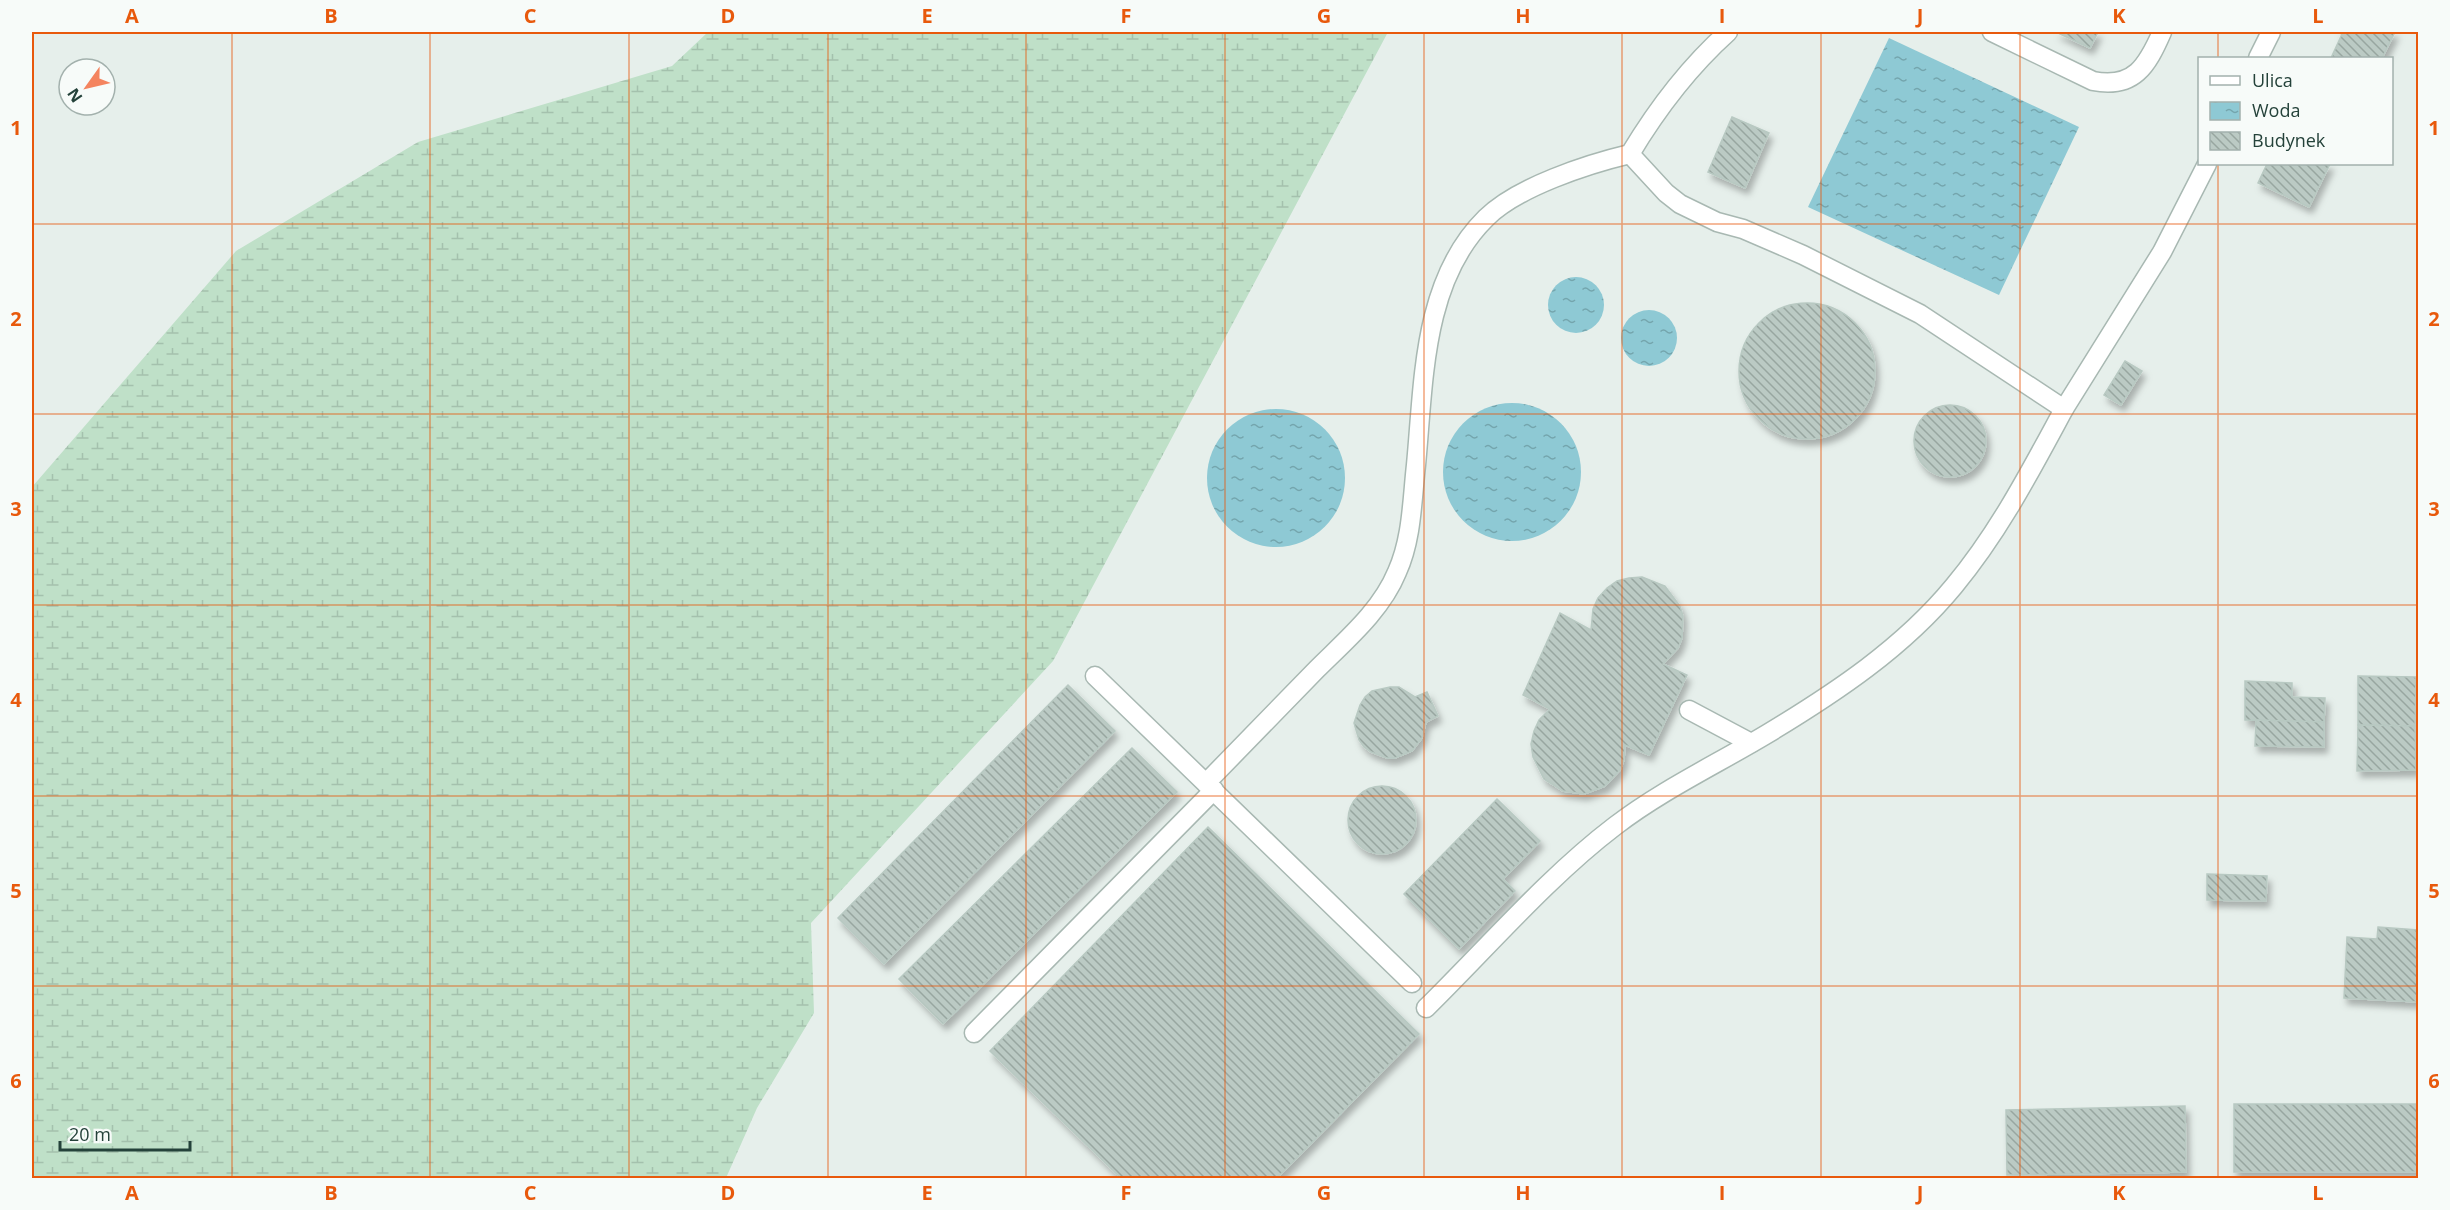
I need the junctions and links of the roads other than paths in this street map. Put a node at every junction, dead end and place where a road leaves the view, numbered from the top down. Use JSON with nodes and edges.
{"nodes":[{"id":1,"x":1728,"y":32,"type":"edge"},
{"id":2,"x":1992,"y":32,"type":"edge"},
{"id":3,"x":2162,"y":32,"type":"edge"},
{"id":4,"x":2271,"y":32,"type":"edge"},
{"id":5,"x":2258,"y":57,"type":"edge"},
{"id":6,"x":1630,"y":154,"type":"junction"},
{"id":7,"x":2206,"y":165,"type":"edge"},
{"id":8,"x":2064,"y":409,"type":"junction"},
{"id":9,"x":1095,"y":676,"type":"dead end"},
{"id":10,"x":1689,"y":710,"type":"dead end"},
{"id":11,"x":1751,"y":743,"type":"junction"},
{"id":12,"x":1210,"y":787,"type":"junction"},
{"id":13,"x":1412,"y":983,"type":"dead end"},
{"id":14,"x":1426,"y":1008,"type":"dead end"},
{"id":15,"x":974,"y":1034,"type":"dead end"}],
"edges":[{"from":1,"to":6,"type":"lane"},
{"from":2,"to":3,"type":"lane"},
{"from":4,"to":5,"type":"lane"},
{"from":6,"to":8,"type":"lane"},
{"from":6,"to":12,"type":"lane"},
{"from":7,"to":8,"type":"lane"},
{"from":8,"to":11,"type":"lane"},
{"from":9,"to":12,"type":"lane"},
{"from":10,"to":11,"type":"lane"},
{"from":11,"to":14,"type":"lane"},
{"from":12,"to":13,"type":"lane"},
{"from":12,"to":15,"type":"lane"}]}
